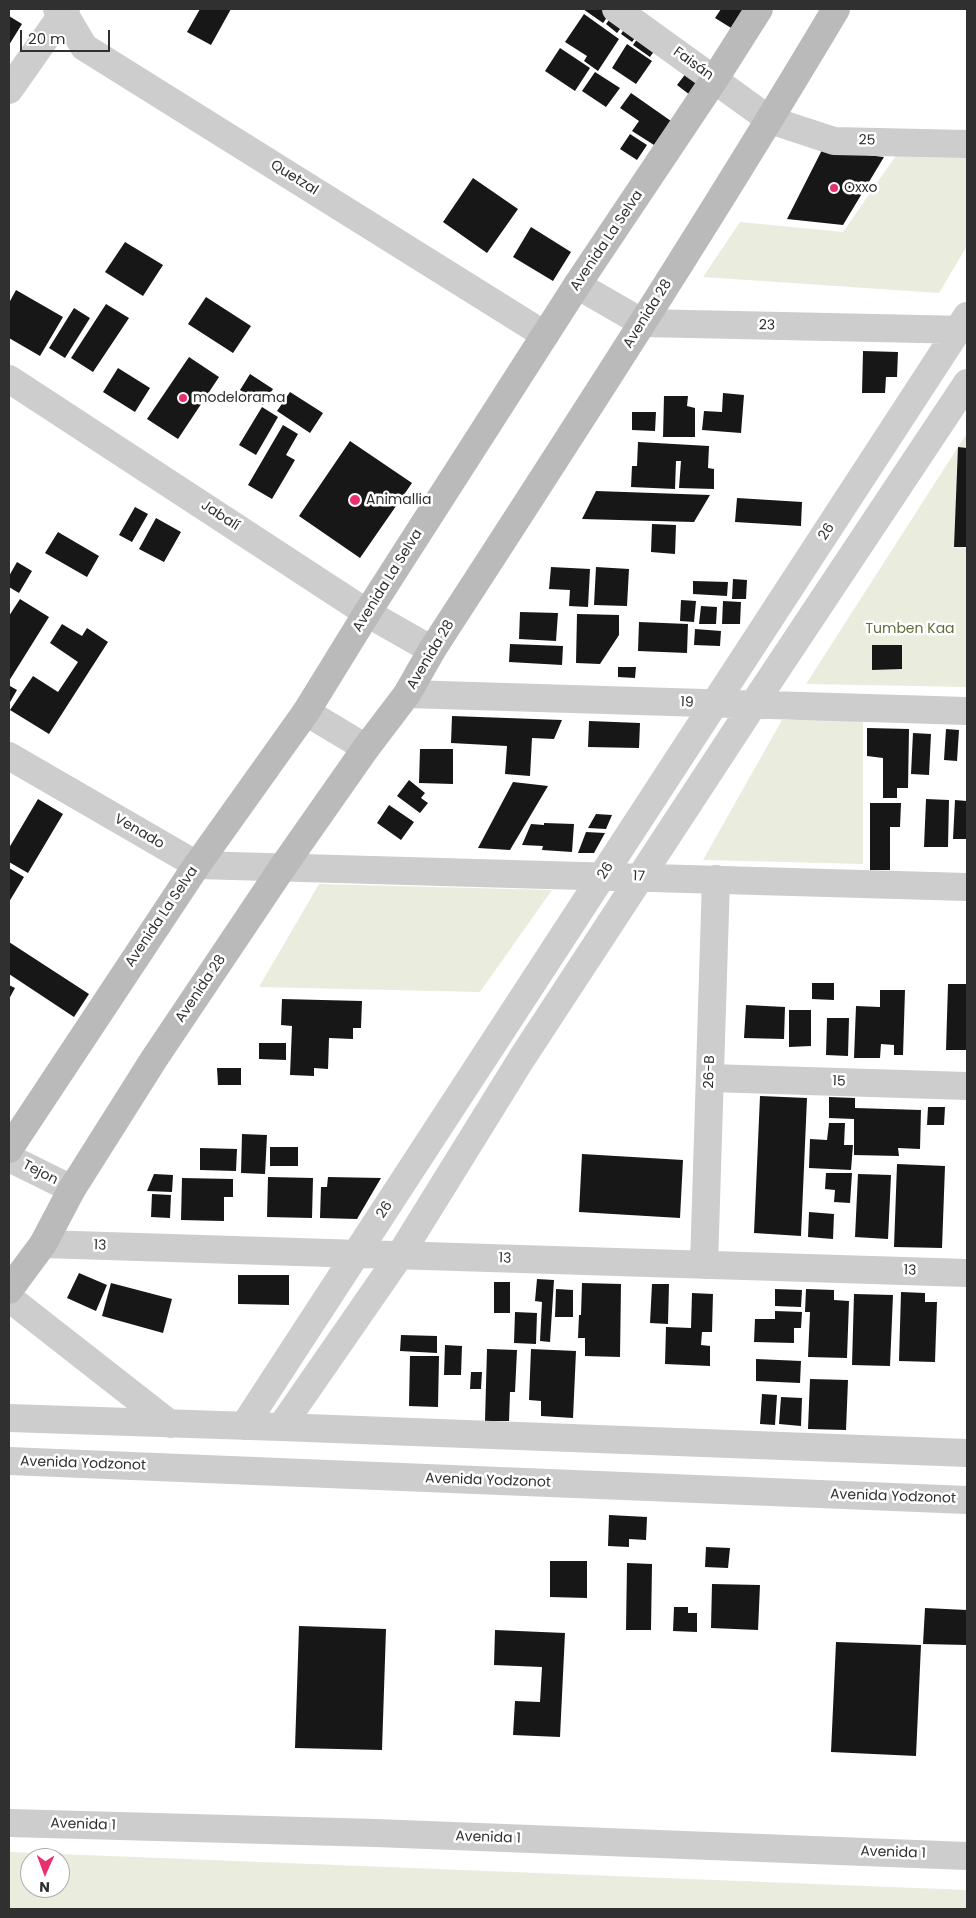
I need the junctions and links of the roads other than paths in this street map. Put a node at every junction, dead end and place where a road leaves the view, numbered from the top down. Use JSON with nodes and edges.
{"nodes":[{"id":1,"x":616,"y":9,"type":"edge"},
{"id":2,"x":759,"y":9,"type":"edge"},
{"id":3,"x":836,"y":9,"type":"edge"},
{"id":4,"x":62,"y":10,"type":"edge"},
{"id":5,"x":714,"y":80,"type":"junction"},
{"id":6,"x":9,"y":90,"type":"edge"},
{"id":7,"x":770,"y":120,"type":"junction"},
{"id":8,"x":967,"y":144,"type":"edge"},
{"id":9,"x":577,"y":285,"type":"junction"},
{"id":10,"x":643,"y":323,"type":"junction"},
{"id":11,"x":964,"y":325,"type":"edge"},
{"id":12,"x":545,"y":335,"type":"junction"},
{"id":13,"x":9,"y":379,"type":"edge"},
{"id":14,"x":967,"y":382,"type":"edge"},
{"id":15,"x":368,"y":613,"type":"junction"},
{"id":16,"x":432,"y":650,"type":"junction"},
{"id":17,"x":407,"y":694,"type":"junction"},
{"id":18,"x":716,"y":703,"type":"junction"},
{"id":19,"x":753,"y":705,"type":"junction"},
{"id":20,"x":967,"y":711,"type":"edge"},
{"id":21,"x":306,"y":712,"type":"junction"},
{"id":22,"x":366,"y":748,"type":"junction"},
{"id":23,"x":9,"y":756,"type":"edge"},
{"id":24,"x":197,"y":865,"type":"junction"},
{"id":25,"x":282,"y":868,"type":"junction"},
{"id":26,"x":603,"y":876,"type":"junction"},
{"id":27,"x":640,"y":877,"type":"junction"},
{"id":28,"x":716,"y":879,"type":"junction"},
{"id":29,"x":967,"y":887,"type":"edge"},
{"id":30,"x":710,"y":1078,"type":"junction"},
{"id":31,"x":967,"y":1086,"type":"edge"},
{"id":32,"x":9,"y":1149,"type":"edge"},
{"id":33,"x":9,"y":1158,"type":"edge"},
{"id":34,"x":72,"y":1189,"type":"junction"},
{"id":35,"x":43,"y":1244,"type":"junction"},
{"id":36,"x":357,"y":1254,"type":"junction"},
{"id":37,"x":400,"y":1255,"type":"junction"},
{"id":38,"x":704,"y":1264,"type":"junction"},
{"id":39,"x":967,"y":1273,"type":"edge"},
{"id":40,"x":9,"y":1290,"type":"edge"},
{"id":41,"x":9,"y":1298,"type":"edge"},
{"id":42,"x":9,"y":1418,"type":"edge"},
{"id":43,"x":170,"y":1424,"type":"junction"},
{"id":44,"x":244,"y":1426,"type":"junction"},
{"id":45,"x":281,"y":1427,"type":"junction"},
{"id":46,"x":967,"y":1453,"type":"edge"},
{"id":47,"x":9,"y":1461,"type":"edge"},
{"id":48,"x":967,"y":1500,"type":"edge"},
{"id":49,"x":9,"y":1823,"type":"edge"},
{"id":50,"x":967,"y":1856,"type":"edge"}],
"edges":[{"from":1,"to":5,"type":"street","name":"Faisán"},
{"from":2,"to":5,"type":"street","name":"Avenida La Selva"},
{"from":3,"to":7,"type":"street","name":"Avenida 28"},
{"from":4,"to":6,"type":"street"},
{"from":4,"to":12,"type":"street","name":"Quetzal"},
{"from":5,"to":7,"type":"street","name":"Faisán"},
{"from":5,"to":9,"type":"street","name":"Avenida La Selva"},
{"from":7,"to":8,"type":"street","name":"25"},
{"from":7,"to":10,"type":"street","name":"Avenida 28"},
{"from":9,"to":10,"type":"street","name":"23"},
{"from":9,"to":12,"type":"street","name":"Avenida La Selva"},
{"from":10,"to":11,"type":"street","name":"23"},
{"from":10,"to":16,"type":"street","name":"Avenida 28"},
{"from":11,"to":18,"type":"street","name":"26"},
{"from":12,"to":15,"type":"street","name":"Avenida La Selva"},
{"from":13,"to":15,"type":"street","name":"Jabalí"},
{"from":14,"to":19,"type":"street"},
{"from":15,"to":16,"type":"street","name":"Jabalí"},
{"from":15,"to":21,"type":"street","name":"Avenida La Selva"},
{"from":16,"to":17,"type":"street","name":"Avenida 28"},
{"from":17,"to":18,"type":"street","name":"19"},
{"from":17,"to":22,"type":"street","name":"Avenida 28"},
{"from":18,"to":19,"type":"street","name":"19"},
{"from":18,"to":26,"type":"street","name":"26"},
{"from":19,"to":20,"type":"street","name":"19"},
{"from":19,"to":27,"type":"street"},
{"from":21,"to":22,"type":"street"},
{"from":21,"to":24,"type":"street","name":"Avenida La Selva"},
{"from":22,"to":25,"type":"street","name":"Avenida 28"},
{"from":23,"to":24,"type":"street","name":"Venado"},
{"from":24,"to":25,"type":"street","name":"Venado"},
{"from":24,"to":32,"type":"street","name":"Avenida La Selva"},
{"from":25,"to":26,"type":"street","name":"17"},
{"from":25,"to":34,"type":"street","name":"Avenida 28"},
{"from":26,"to":27,"type":"street","name":"17"},
{"from":26,"to":36,"type":"street","name":"26"},
{"from":27,"to":28,"type":"street","name":"17"},
{"from":27,"to":37,"type":"street"},
{"from":28,"to":29,"type":"street","name":"17"},
{"from":28,"to":30,"type":"street","name":"26-B"},
{"from":30,"to":31,"type":"street","name":"15"},
{"from":30,"to":38,"type":"street","name":"26-B"},
{"from":33,"to":34,"type":"street","name":"Tejon"},
{"from":34,"to":35,"type":"street","name":"Avenida 28"},
{"from":35,"to":36,"type":"street","name":"13"},
{"from":35,"to":40,"type":"street","name":"Avenida 28"},
{"from":36,"to":37,"type":"street","name":"13"},
{"from":36,"to":44,"type":"street","name":"26"},
{"from":37,"to":38,"type":"street","name":"13"},
{"from":37,"to":45,"type":"street"},
{"from":38,"to":39,"type":"street","name":"13"},
{"from":41,"to":43,"type":"street"},
{"from":42,"to":43,"type":"street"},
{"from":43,"to":44,"type":"street"},
{"from":44,"to":45,"type":"street"},
{"from":45,"to":46,"type":"street"},
{"from":47,"to":48,"type":"street","name":"Avenida Yodzonot"},
{"from":49,"to":50,"type":"street","name":"Avenida 1"}]}
